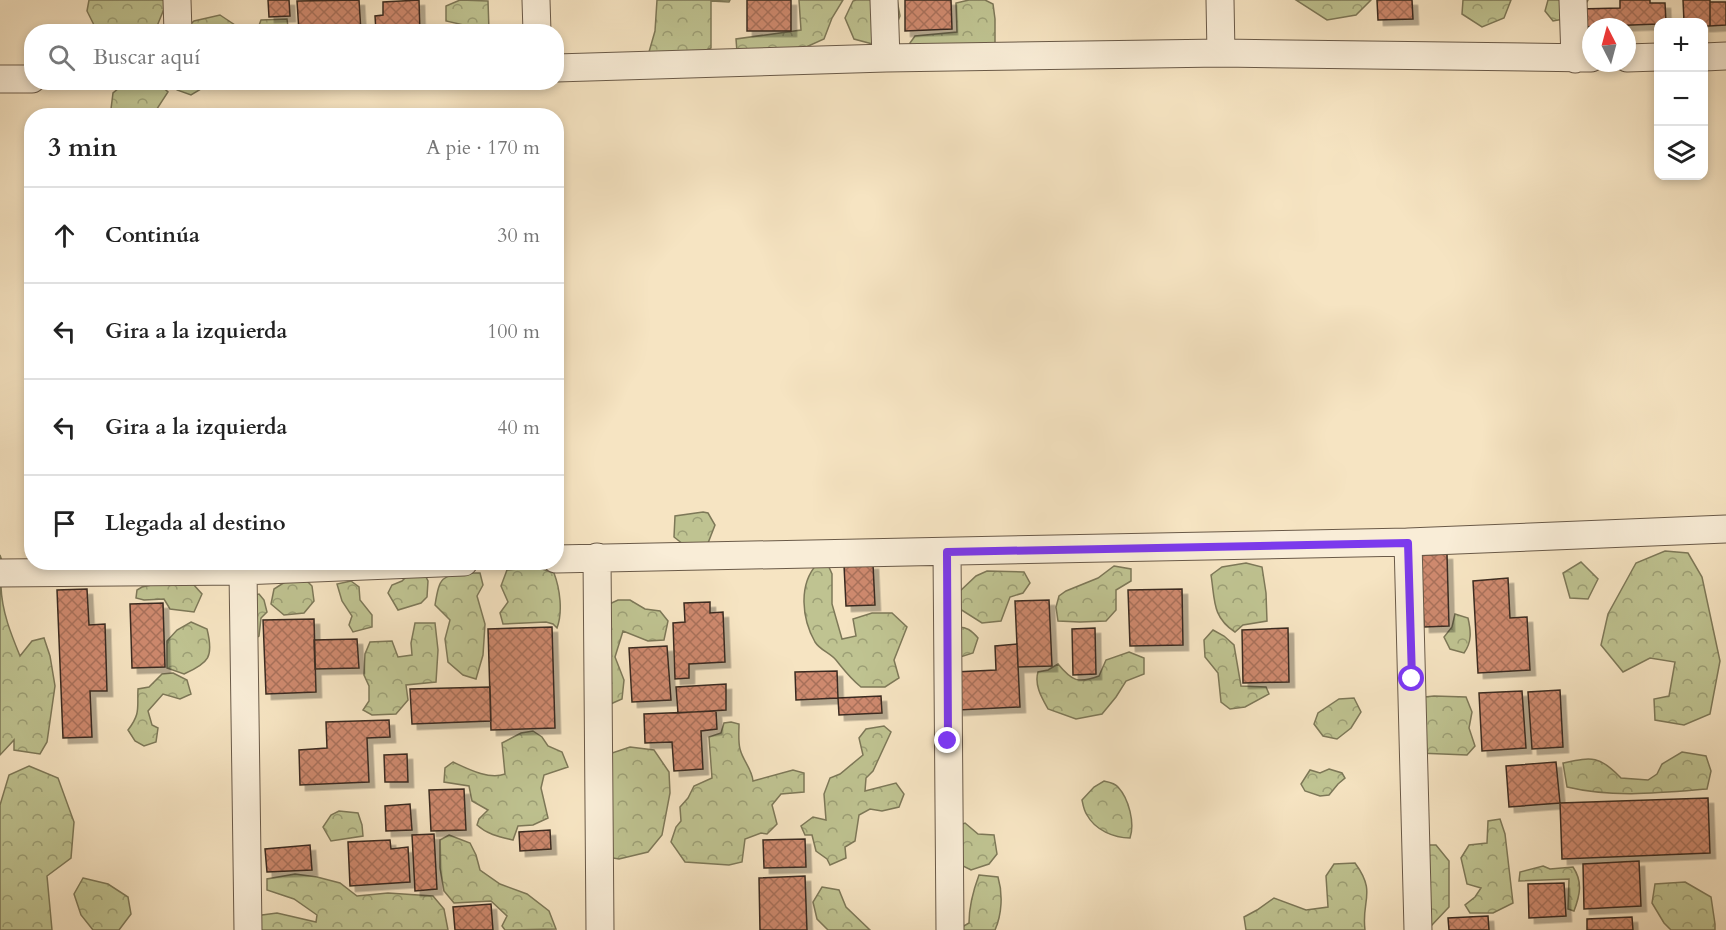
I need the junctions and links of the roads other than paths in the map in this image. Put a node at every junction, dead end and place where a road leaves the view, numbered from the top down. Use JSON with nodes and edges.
{"nodes":[{"id":1,"x":177,"y":0,"type":"edge"},
{"id":2,"x":536,"y":0,"type":"edge"},
{"id":3,"x":884,"y":0,"type":"edge"},
{"id":4,"x":1220,"y":0,"type":"edge"},
{"id":5,"x":1573,"y":0,"type":"edge"},
{"id":6,"x":178,"y":24,"type":"edge"},
{"id":7,"x":537,"y":24,"type":"edge"},
{"id":8,"x":1221,"y":53,"type":"junction"},
{"id":9,"x":1582,"y":53,"type":"edge"},
{"id":10,"x":1726,"y":56,"type":"edge"},
{"id":11,"x":1654,"y":57,"type":"edge"},
{"id":12,"x":1708,"y":57,"type":"edge"},
{"id":13,"x":886,"y":58,"type":"junction"},
{"id":14,"x":1636,"y":58,"type":"edge"},
{"id":15,"x":1582,"y":59,"type":"edge"},
{"id":16,"x":564,"y":68,"type":"edge"},
{"id":17,"x":24,"y":79,"type":"edge"},
{"id":18,"x":0,"y":80,"type":"edge"},
{"id":19,"x":1726,"y":530,"type":"edge"},
{"id":20,"x":1408,"y":543,"type":"junction"},
{"id":21,"x":947,"y":552,"type":"junction"},
{"id":22,"x":597,"y":558,"type":"junction"},
{"id":23,"x":564,"y":559,"type":"edge"},
{"id":24,"x":268,"y":570,"type":"edge"},
{"id":25,"x":243,"y":571,"type":"junction"},
{"id":26,"x":0,"y":573,"type":"edge"},
{"id":27,"x":248,"y":930,"type":"edge"},
{"id":28,"x":600,"y":930,"type":"edge"},
{"id":29,"x":950,"y":930,"type":"edge"},
{"id":30,"x":1418,"y":930,"type":"edge"}],
"edges":[{"from":1,"to":6,"type":"street"},
{"from":2,"to":7,"type":"street"},
{"from":3,"to":13,"type":"street"},
{"from":4,"to":8,"type":"street"},
{"from":5,"to":9,"type":"street"},
{"from":8,"to":13,"type":"street"},
{"from":8,"to":15,"type":"street"},
{"from":10,"to":12,"type":"street"},
{"from":11,"to":14,"type":"street"},
{"from":13,"to":16,"type":"street"},
{"from":17,"to":18,"type":"street"},
{"from":19,"to":20,"type":"street"},
{"from":20,"to":21,"type":"street"},
{"from":20,"to":30,"type":"street"},
{"from":21,"to":22,"type":"street"},
{"from":21,"to":29,"type":"street"},
{"from":22,"to":23,"type":"street"},
{"from":22,"to":28,"type":"street"},
{"from":24,"to":25,"type":"street"},
{"from":25,"to":26,"type":"street"},
{"from":25,"to":27,"type":"street"}]}
